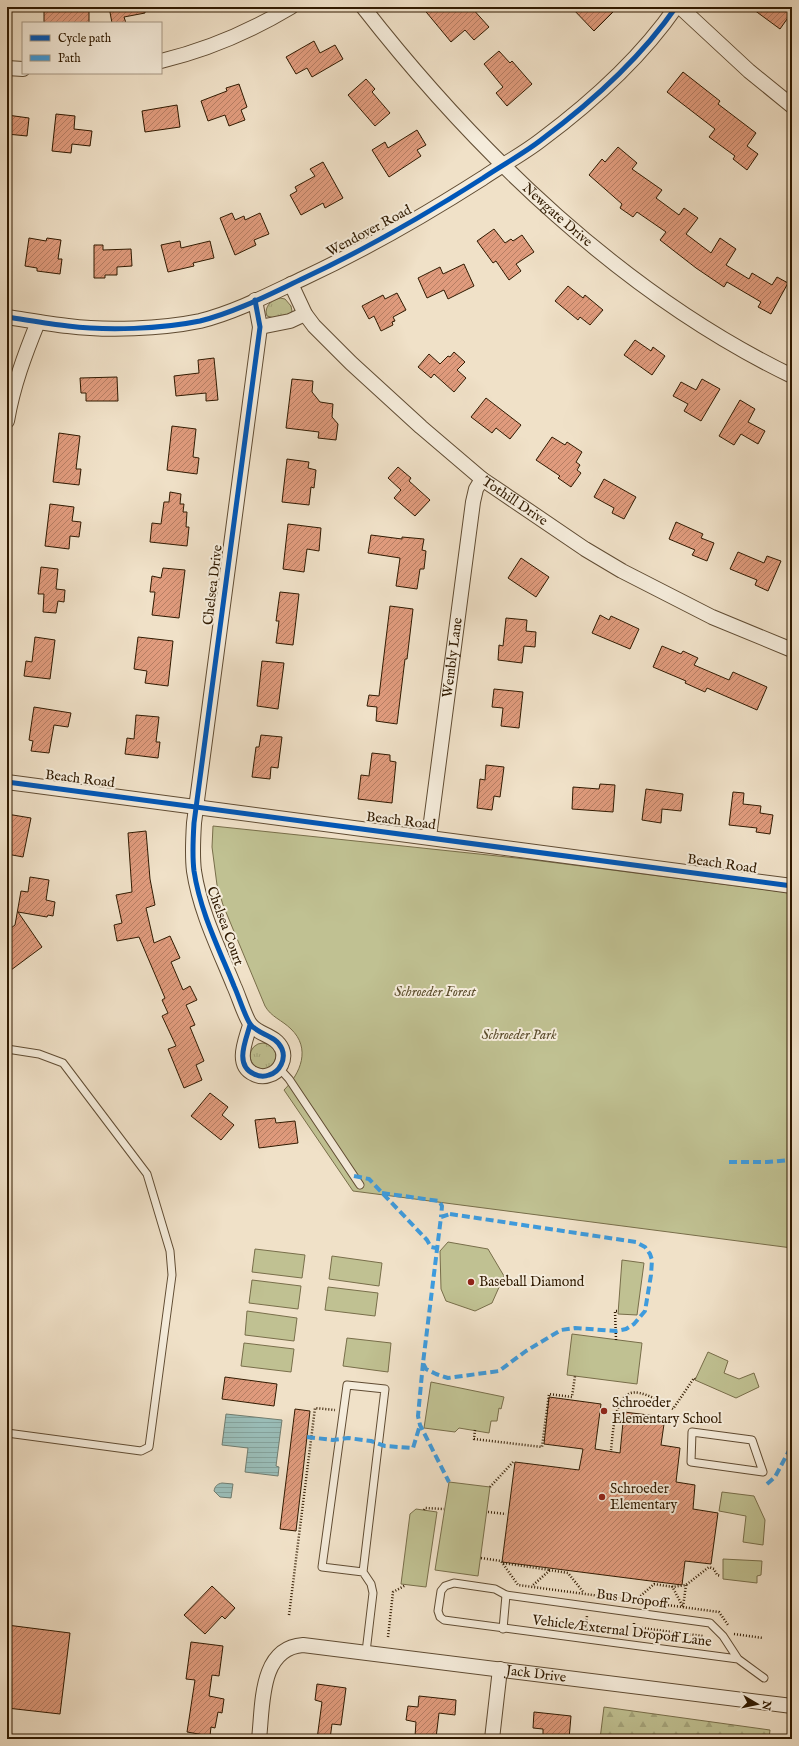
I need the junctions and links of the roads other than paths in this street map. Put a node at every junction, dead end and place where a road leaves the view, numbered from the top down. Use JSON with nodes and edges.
{"nodes":[{"id":1,"x":291,"y":7,"type":"edge"},
{"id":2,"x":363,"y":7,"type":"edge"},
{"id":3,"x":676,"y":7,"type":"edge"},
{"id":4,"x":680,"y":7,"type":"edge"},
{"id":5,"x":162,"y":61,"type":"edge"},
{"id":6,"x":7,"y":68,"type":"edge"},
{"id":7,"x":22,"y":69,"type":"edge"},
{"id":8,"x":792,"y":106,"type":"edge"},
{"id":9,"x":504,"y":164,"type":"junction"},
{"id":10,"x":291,"y":284,"type":"junction"},
{"id":11,"x":255,"y":300,"type":"junction"},
{"id":12,"x":305,"y":314,"type":"junction"},
{"id":13,"x":7,"y":317,"type":"edge"},
{"id":14,"x":38,"y":322,"type":"junction"},
{"id":15,"x":260,"y":327,"type":"junction"},
{"id":16,"x":792,"y":376,"type":"edge"},
{"id":17,"x":7,"y":421,"type":"edge"},
{"id":18,"x":482,"y":479,"type":"junction"},
{"id":19,"x":792,"y":650,"type":"edge"},
{"id":20,"x":7,"y":782,"type":"edge"},
{"id":21,"x":196,"y":807,"type":"junction"},
{"id":22,"x":429,"y":837,"type":"junction"},
{"id":23,"x":792,"y":886,"type":"edge"},
{"id":24,"x":250,"y":1025,"type":"junction"},
{"id":25,"x":7,"y":1049,"type":"edge"},
{"id":26,"x":279,"y":1068,"type":"junction"},
{"id":27,"x":360,"y":1185,"type":"dead end"},
{"id":28,"x":7,"y":1433,"type":"edge"},
{"id":29,"x":763,"y":1472,"type":"joint"},
{"id":30,"x":363,"y":1572,"type":"junction"},
{"id":31,"x":506,"y":1595,"type":"junction"},
{"id":32,"x":503,"y":1629,"type":"junction"},
{"id":33,"x":366,"y":1652,"type":"junction"},
{"id":34,"x":738,"y":1659,"type":"junction"},
{"id":35,"x":500,"y":1669,"type":"junction"},
{"id":36,"x":764,"y":1678,"type":"dead end"},
{"id":37,"x":792,"y":1706,"type":"edge"},
{"id":38,"x":259,"y":1739,"type":"edge"},
{"id":39,"x":492,"y":1739,"type":"edge"}],
"edges":[{"from":1,"to":5,"type":"street"},
{"from":2,"to":9,"type":"street","name":"Newgate Drive"},
{"from":3,"to":9,"type":"street","name":"Wendover Road"},
{"from":4,"to":8,"type":"street"},
{"from":6,"to":7,"type":"street"},
{"from":9,"to":10,"type":"street","name":"Wendover Road"},
{"from":9,"to":16,"type":"street","name":"Newgate Drive"},
{"from":10,"to":11,"type":"street","name":"Wendover Road"},
{"from":10,"to":12,"type":"street","name":"Tothill Drive"},
{"from":11,"to":14,"type":"street","name":"Wendover Road"},
{"from":11,"to":15,"type":"street","name":"Chelsea Drive"},
{"from":12,"to":15,"type":"street"},
{"from":12,"to":18,"type":"street","name":"Tothill Drive"},
{"from":13,"to":14,"type":"street","name":"Wendover Road"},
{"from":14,"to":17,"type":"street"},
{"from":15,"to":21,"type":"street","name":"Chelsea Drive"},
{"from":18,"to":19,"type":"street","name":"Tothill Drive"},
{"from":18,"to":22,"type":"street","name":"Wembly Lane"},
{"from":20,"to":21,"type":"street","name":"Beach Road"},
{"from":21,"to":22,"type":"street","name":"Beach Road"},
{"from":21,"to":24,"type":"street","name":"Chelsea Court"},
{"from":22,"to":23,"type":"street","name":"Beach Road"},
{"from":24,"to":26,"type":"street"},
{"from":24,"to":26,"type":"street"},
{"from":25,"to":28,"type":"lane"},
{"from":26,"to":27,"type":"lane"},
{"from":29,"to":29,"type":"lane"},
{"from":30,"to":30,"type":"lane"},
{"from":30,"to":33,"type":"lane"},
{"from":31,"to":32,"type":"lane"},
{"from":31,"to":32,"type":"lane","name":"Bus Dropoff"},
{"from":31,"to":34,"type":"lane","name":"Bus Dropoff"},
{"from":32,"to":34,"type":"lane","name":"Vehicle/External Dropoff Lane"},
{"from":33,"to":35,"type":"street","name":"Jack Drive"},
{"from":33,"to":38,"type":"street","name":"Jack Drive"},
{"from":34,"to":36,"type":"lane"},
{"from":35,"to":37,"type":"street","name":"Jack Drive"},
{"from":35,"to":39,"type":"street"}]}
